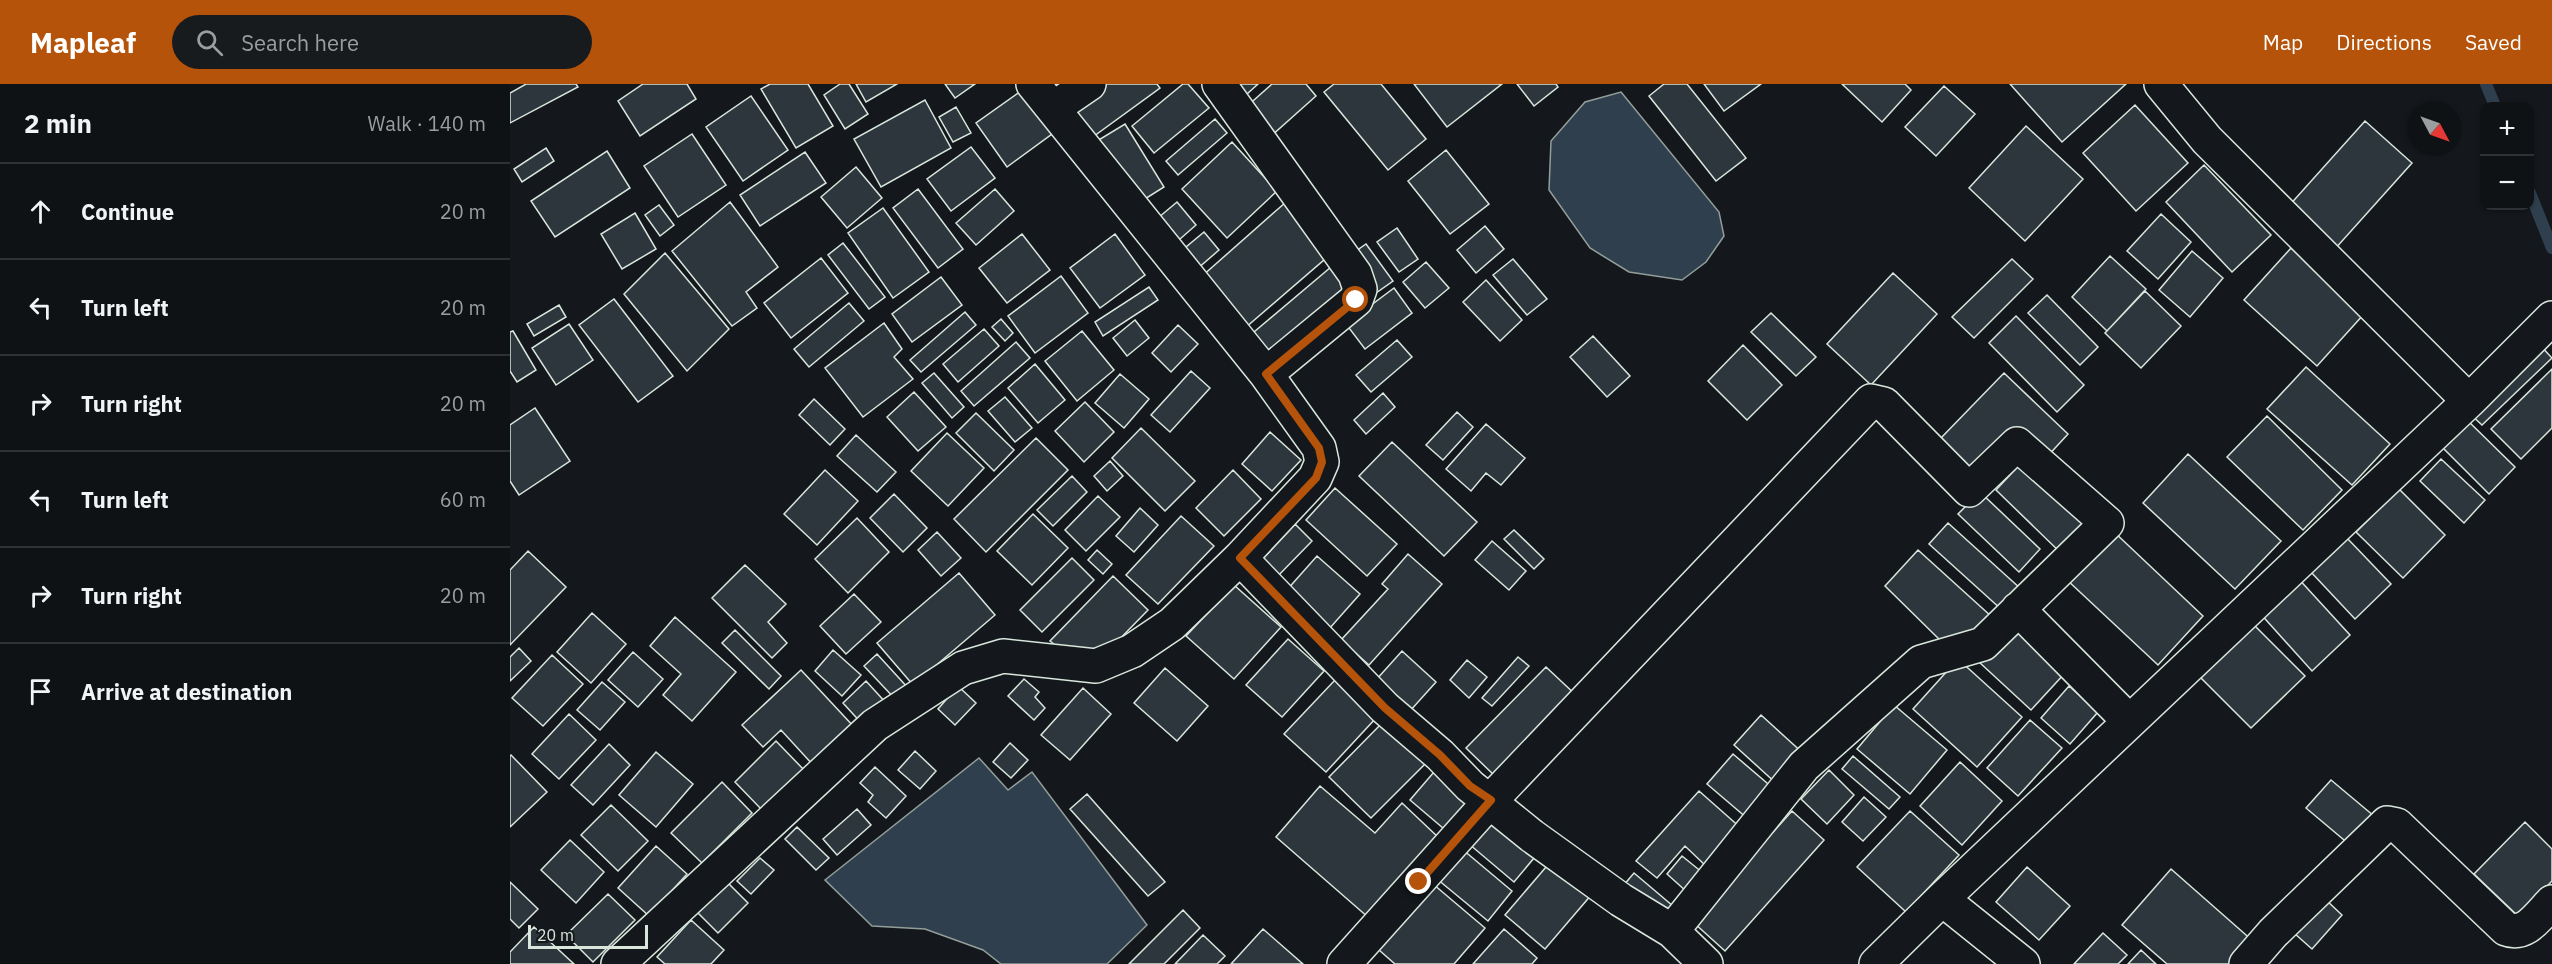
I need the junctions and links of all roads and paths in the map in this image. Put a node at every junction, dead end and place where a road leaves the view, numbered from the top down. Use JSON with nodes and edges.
{"nodes":[{"id":1,"x":1033,"y":84,"type":"edge"},
{"id":2,"x":1089,"y":84,"type":"edge"},
{"id":3,"x":1219,"y":84,"type":"edge"},
{"id":4,"x":2161,"y":84,"type":"edge"},
{"id":5,"x":1054,"y":108,"type":"junction"},
{"id":6,"x":2552,"y":318,"type":"edge"},
{"id":7,"x":1266,"y":374,"type":"junction"},
{"id":8,"x":2469,"y":401,"type":"junction"},
{"id":9,"x":1240,"y":558,"type":"junction"},
{"id":10,"x":2018,"y":609,"type":"junction"},
{"id":11,"x":2129,"y":721,"type":"junction"},
{"id":12,"x":1491,"y":800,"type":"junction"},
{"id":13,"x":1942,"y":899,"type":"junction"},
{"id":14,"x":2552,"y":902,"type":"edge"},
{"id":15,"x":1672,"y":931,"type":"junction"},
{"id":16,"x":618,"y":964,"type":"edge"},
{"id":17,"x":1344,"y":964,"type":"edge"},
{"id":18,"x":1706,"y":964,"type":"edge"},
{"id":19,"x":1876,"y":964,"type":"edge"},
{"id":20,"x":2023,"y":964,"type":"edge"},
{"id":21,"x":2246,"y":964,"type":"edge"}],
"edges":[{"from":1,"to":5,"type":"street"},
{"from":2,"to":5,"type":"street"},
{"from":3,"to":7,"type":"street"},
{"from":4,"to":8,"type":"street"},
{"from":5,"to":7,"type":"street"},
{"from":6,"to":8,"type":"street"},
{"from":7,"to":9,"type":"street"},
{"from":8,"to":11,"type":"street"},
{"from":9,"to":12,"type":"street"},
{"from":9,"to":16,"type":"street"},
{"from":10,"to":11,"type":"street"},
{"from":10,"to":12,"type":"street"},
{"from":10,"to":15,"type":"street"},
{"from":11,"to":13,"type":"street"},
{"from":12,"to":15,"type":"street"},
{"from":12,"to":17,"type":"street"},
{"from":13,"to":19,"type":"street"},
{"from":13,"to":20,"type":"street"},
{"from":14,"to":21,"type":"street"},
{"from":15,"to":18,"type":"street"}]}
